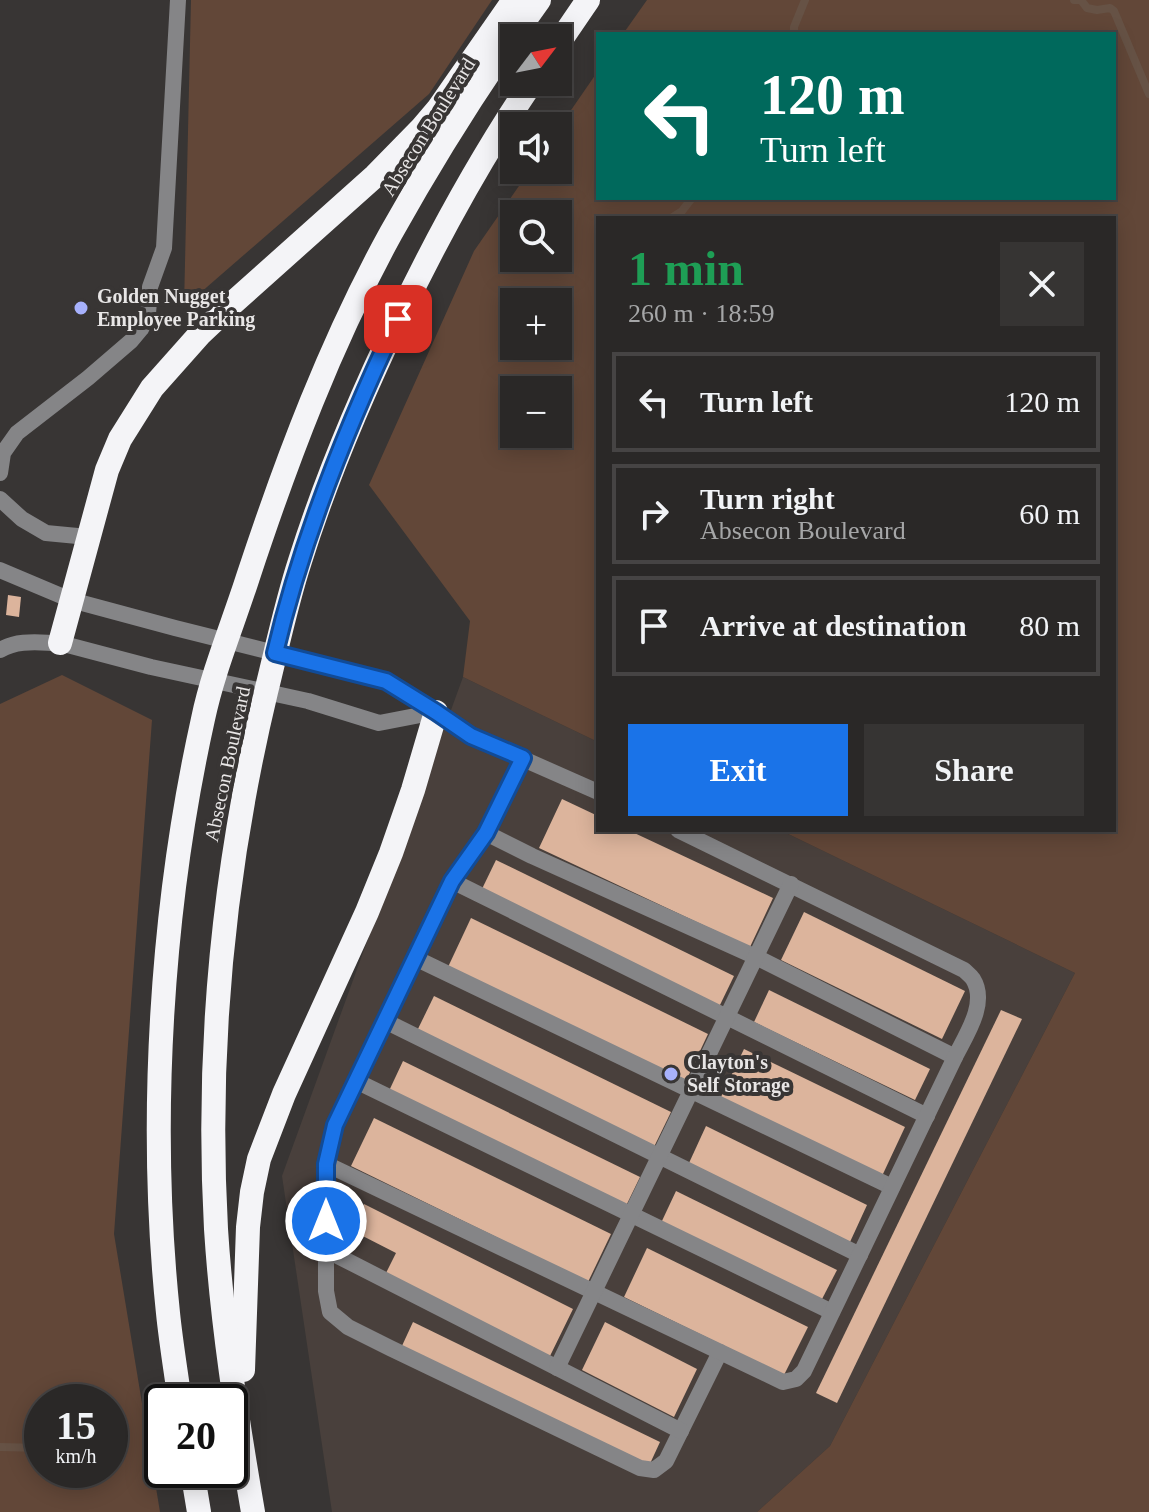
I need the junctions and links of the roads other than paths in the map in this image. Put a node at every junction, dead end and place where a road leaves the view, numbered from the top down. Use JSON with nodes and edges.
{"nodes":[{"id":1,"x":178,"y":0,"type":"edge"},
{"id":2,"x":514,"y":0,"type":"edge"},
{"id":3,"x":539,"y":0,"type":"edge"},
{"id":4,"x":588,"y":0,"type":"edge"},
{"id":5,"x":572,"y":24,"type":"edge"},
{"id":6,"x":523,"y":96,"type":"edge"},
{"id":7,"x":0,"y":473,"type":"edge"},
{"id":8,"x":0,"y":499,"type":"edge"},
{"id":9,"x":88,"y":537,"type":"junction"},
{"id":10,"x":0,"y":570,"type":"edge"},
{"id":11,"x":71,"y":600,"type":"junction"},
{"id":12,"x":227,"y":641,"type":"junction"},
{"id":13,"x":60,"y":643,"type":"junction"},
{"id":14,"x":0,"y":650,"type":"edge"},
{"id":15,"x":275,"y":653,"type":"junction"},
{"id":16,"x":214,"y":680,"type":"junction"},
{"id":17,"x":266,"y":692,"type":"junction"},
{"id":18,"x":436,"y":712,"type":"junction"},
{"id":19,"x":523,"y":758,"type":"junction"},
{"id":20,"x":596,"y":791,"type":"edge"},
{"id":21,"x":682,"y":832,"type":"edge"},
{"id":22,"x":486,"y":833,"type":"junction"},
{"id":23,"x":452,"y":881,"type":"junction"},
{"id":24,"x":791,"y":884,"type":"junction"},
{"id":25,"x":756,"y":957,"type":"junction"},
{"id":26,"x":415,"y":958,"type":"junction"},
{"id":27,"x":726,"y":1017,"type":"junction"},
{"id":28,"x":385,"y":1021,"type":"junction"},
{"id":29,"x":955,"y":1057,"type":"junction"},
{"id":30,"x":356,"y":1081,"type":"junction"},
{"id":31,"x":691,"y":1091,"type":"junction"},
{"id":32,"x":927,"y":1116,"type":"junction"},
{"id":33,"x":660,"y":1156,"type":"junction"},
{"id":34,"x":326,"y":1164,"type":"junction"},
{"id":35,"x":892,"y":1187,"type":"junction"},
{"id":36,"x":631,"y":1215,"type":"junction"},
{"id":37,"x":326,"y":1250,"type":"junction"},
{"id":38,"x":860,"y":1255,"type":"junction"},
{"id":39,"x":594,"y":1292,"type":"junction"},
{"id":40,"x":832,"y":1312,"type":"junction"},
{"id":41,"x":720,"y":1352,"type":"junction"},
{"id":42,"x":557,"y":1368,"type":"junction"},
{"id":43,"x":178,"y":1384,"type":"edge"},
{"id":44,"x":233,"y":1384,"type":"edge"},
{"id":45,"x":242,"y":1384,"type":"edge"},
{"id":46,"x":681,"y":1431,"type":"junction"},
{"id":47,"x":248,"y":1481,"type":"edge"},
{"id":48,"x":195,"y":1488,"type":"edge"},
{"id":49,"x":199,"y":1512,"type":"edge"},
{"id":50,"x":253,"y":1512,"type":"edge"}],
"edges":[{"from":1,"to":7,"type":"street"},
{"from":2,"to":9,"type":"highway"},
{"from":3,"to":12,"type":"highway","name":"Absecon Boulevard"},
{"from":4,"to":5,"type":"highway"},
{"from":6,"to":15,"type":"highway","name":"Absecon Boulevard"},
{"from":8,"to":9,"type":"street"},
{"from":9,"to":11,"type":"highway"},
{"from":10,"to":11,"type":"street"},
{"from":11,"to":12,"type":"street"},
{"from":11,"to":13,"type":"highway"},
{"from":12,"to":15,"type":"street"},
{"from":12,"to":16,"type":"highway","name":"Absecon Boulevard"},
{"from":13,"to":14,"type":"street"},
{"from":13,"to":16,"type":"street"},
{"from":15,"to":17,"type":"highway","name":"Absecon Boulevard"},
{"from":15,"to":18,"type":"street"},
{"from":16,"to":17,"type":"street"},
{"from":16,"to":43,"type":"highway","name":"Absecon Boulevard"},
{"from":17,"to":18,"type":"street"},
{"from":17,"to":44,"type":"highway","name":"Absecon Boulevard"},
{"from":18,"to":19,"type":"street"},
{"from":18,"to":45,"type":"highway"},
{"from":19,"to":20,"type":"street"},
{"from":19,"to":22,"type":"street"},
{"from":21,"to":24,"type":"street"},
{"from":22,"to":23,"type":"street"},
{"from":22,"to":25,"type":"street"},
{"from":23,"to":26,"type":"street"},
{"from":23,"to":27,"type":"street"},
{"from":24,"to":25,"type":"street"},
{"from":24,"to":29,"type":"street"},
{"from":25,"to":27,"type":"street"},
{"from":25,"to":29,"type":"street"},
{"from":26,"to":28,"type":"street"},
{"from":26,"to":31,"type":"street"},
{"from":27,"to":31,"type":"street"},
{"from":27,"to":32,"type":"street"},
{"from":28,"to":30,"type":"street"},
{"from":28,"to":33,"type":"street"},
{"from":29,"to":32,"type":"street"},
{"from":30,"to":34,"type":"street"},
{"from":30,"to":36,"type":"street"},
{"from":31,"to":33,"type":"street"},
{"from":31,"to":35,"type":"street"},
{"from":32,"to":35,"type":"street"},
{"from":33,"to":36,"type":"street"},
{"from":33,"to":38,"type":"street"},
{"from":34,"to":37,"type":"street"},
{"from":34,"to":39,"type":"street"},
{"from":35,"to":38,"type":"street"},
{"from":36,"to":39,"type":"street"},
{"from":36,"to":40,"type":"street"},
{"from":37,"to":42,"type":"street"},
{"from":37,"to":46,"type":"street"},
{"from":38,"to":40,"type":"street"},
{"from":39,"to":41,"type":"street"},
{"from":39,"to":42,"type":"street"},
{"from":40,"to":41,"type":"street"},
{"from":41,"to":46,"type":"street"},
{"from":42,"to":46,"type":"street"},
{"from":47,"to":50,"type":"highway","name":"Absecon Boulevard"},
{"from":48,"to":49,"type":"highway"}]}
